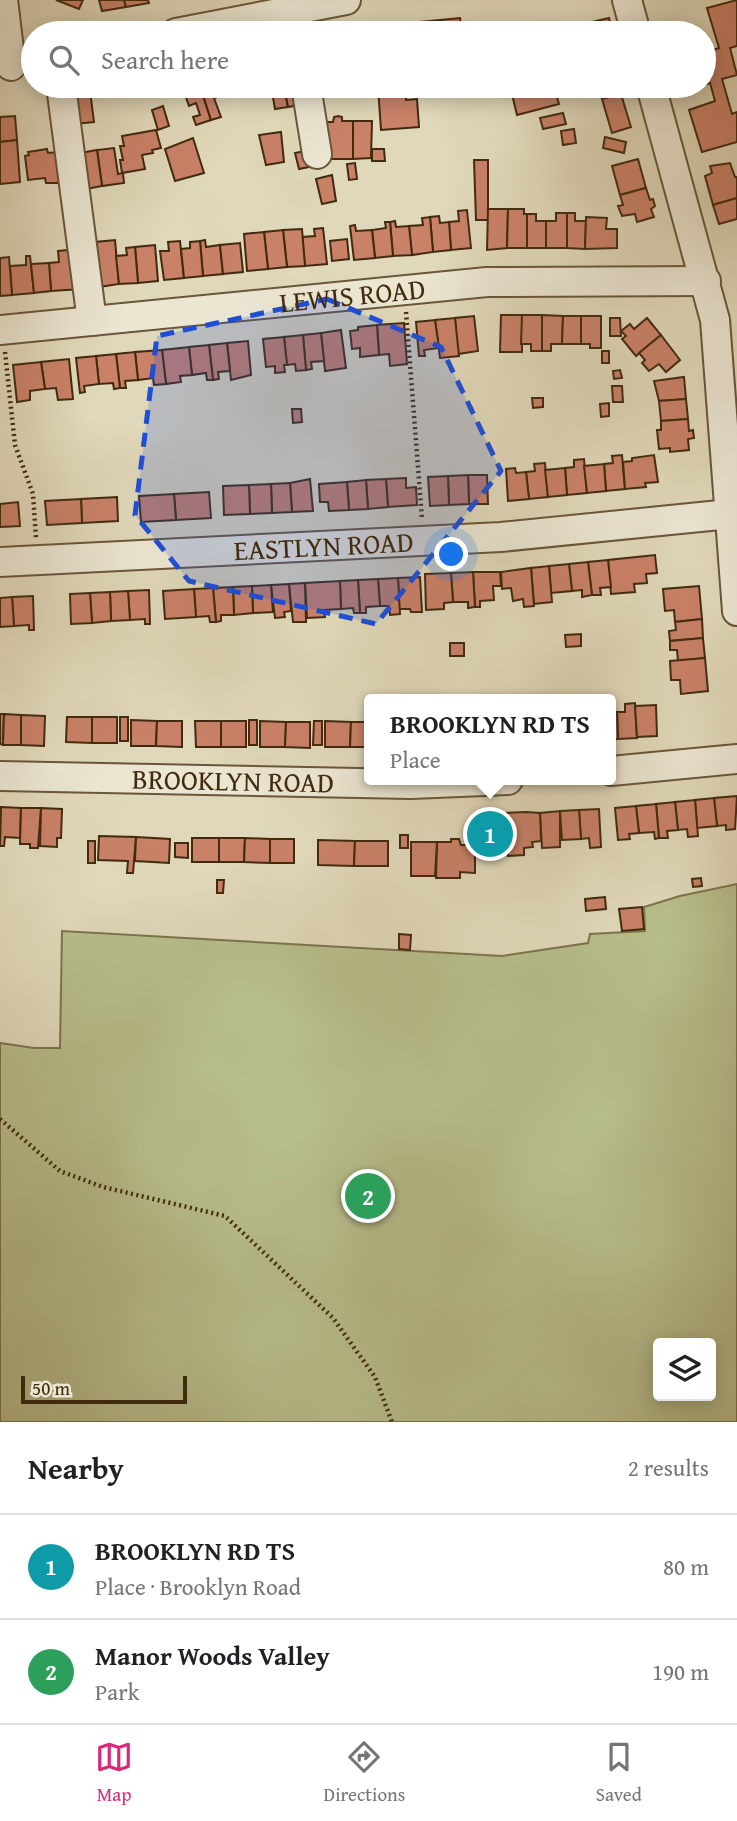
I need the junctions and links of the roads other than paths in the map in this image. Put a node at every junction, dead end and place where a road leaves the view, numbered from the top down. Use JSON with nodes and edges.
{"nodes":[{"id":1,"x":3,"y":0,"type":"edge"},
{"id":2,"x":346,"y":0,"type":"edge"},
{"id":3,"x":627,"y":0,"type":"edge"},
{"id":4,"x":250,"y":9,"type":"edge"},
{"id":5,"x":213,"y":21,"type":"edge"},
{"id":6,"x":296,"y":21,"type":"edge"},
{"id":7,"x":633,"y":21,"type":"edge"},
{"id":8,"x":15,"y":66,"type":"edge"},
{"id":9,"x":63,"y":98,"type":"edge"},
{"id":10,"x":308,"y":98,"type":"edge"},
{"id":11,"x":655,"y":98,"type":"edge"},
{"id":12,"x":317,"y":154,"type":"dead end"},
{"id":13,"x":718,"y":292,"type":"edge"},
{"id":14,"x":92,"y":321,"type":"junction"},
{"id":15,"x":1,"y":330,"type":"edge"},
{"id":16,"x":730,"y":514,"type":"junction"},
{"id":17,"x":0,"y":562,"type":"edge"},
{"id":18,"x":737,"y":611,"type":"edge"},
{"id":19,"x":737,"y":758,"type":"edge"},
{"id":20,"x":616,"y":770,"type":"edge"},
{"id":21,"x":0,"y":776,"type":"edge"},
{"id":22,"x":364,"y":782,"type":"edge"}],
"edges":[{"from":1,"to":8,"type":"street"},
{"from":2,"to":6,"type":"street"},
{"from":3,"to":7,"type":"street"},
{"from":4,"to":5,"type":"street"},
{"from":4,"to":6,"type":"street"},
{"from":9,"to":14,"type":"street"},
{"from":10,"to":12,"type":"street"},
{"from":11,"to":13,"type":"street"},
{"from":13,"to":14,"type":"street","name":"LEWIS ROAD"},
{"from":13,"to":16,"type":"street"},
{"from":14,"to":15,"type":"street","name":"LEWIS ROAD"},
{"from":16,"to":17,"type":"street","name":"EASTLYN ROAD"},
{"from":16,"to":18,"type":"street"},
{"from":19,"to":20,"type":"street"},
{"from":21,"to":22,"type":"street","name":"BROOKLYN ROAD"}]}
